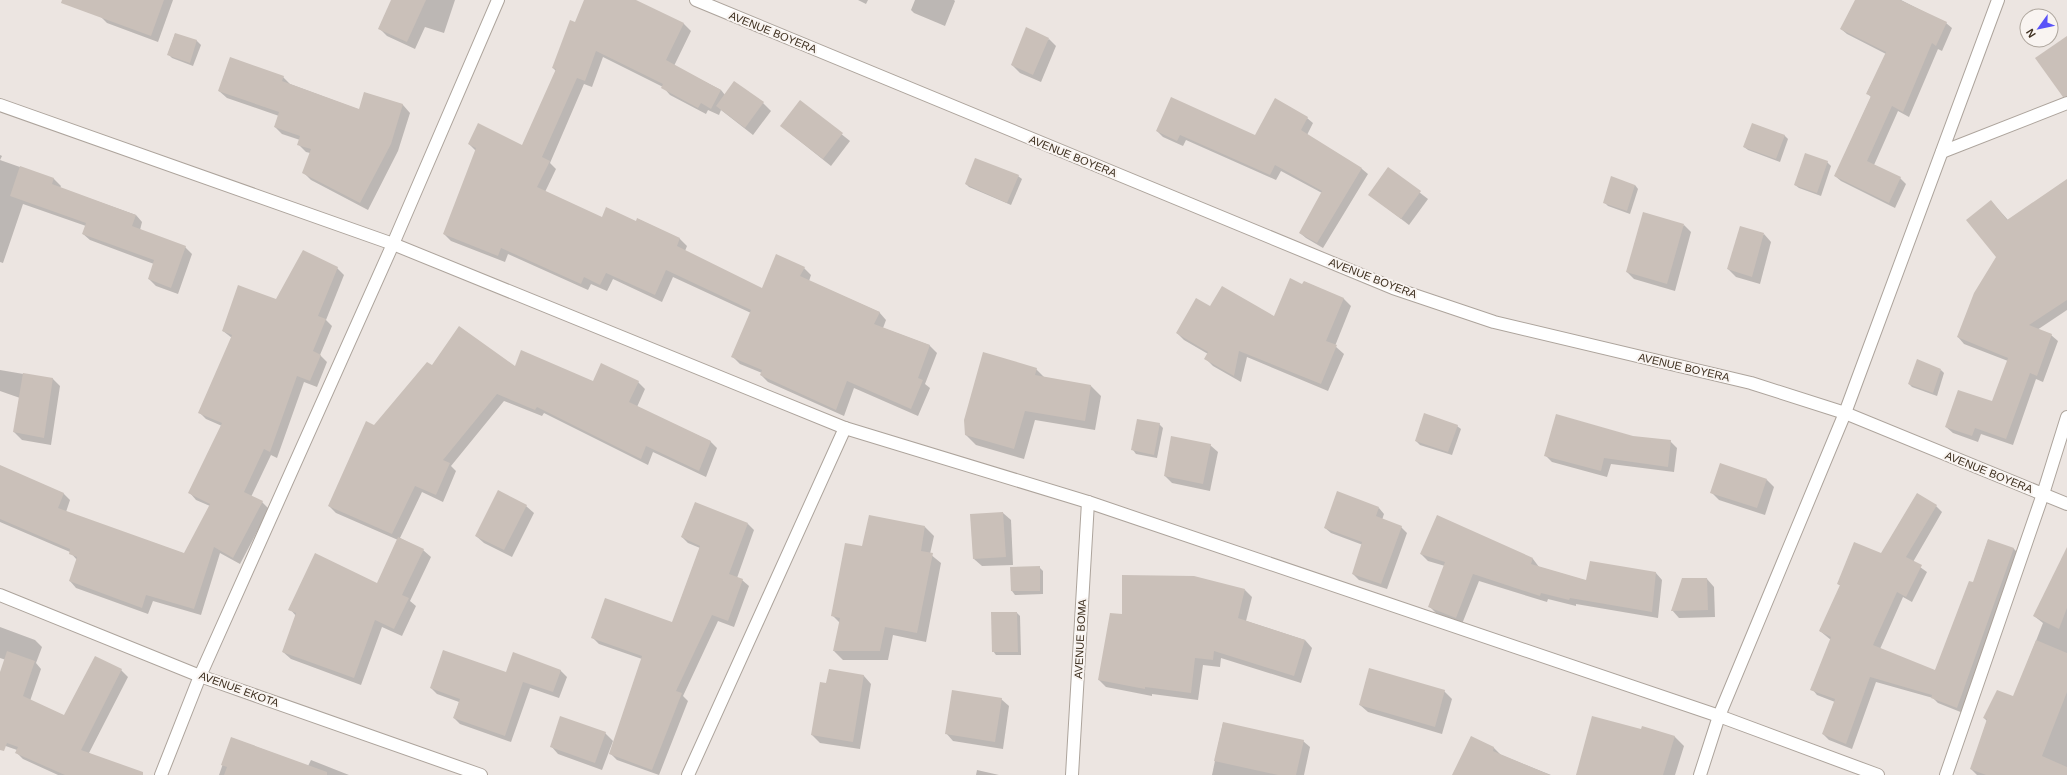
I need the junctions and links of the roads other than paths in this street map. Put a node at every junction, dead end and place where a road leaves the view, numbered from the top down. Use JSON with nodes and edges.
{"nodes":[{"id":1,"x":498,"y":0,"type":"edge"},
{"id":2,"x":696,"y":0,"type":"edge"},
{"id":3,"x":1998,"y":0,"type":"edge"},
{"id":4,"x":2067,"y":103,"type":"edge"},
{"id":5,"x":0,"y":105,"type":"edge"},
{"id":6,"x":1942,"y":152,"type":"junction"},
{"id":7,"x":393,"y":244,"type":"junction"},
{"id":8,"x":1845,"y":413,"type":"junction"},
{"id":9,"x":2067,"y":417,"type":"edge"},
{"id":10,"x":845,"y":428,"type":"junction"},
{"id":11,"x":2043,"y":494,"type":"junction"},
{"id":12,"x":1088,"y":502,"type":"junction"},
{"id":13,"x":2067,"y":504,"type":"edge"},
{"id":14,"x":0,"y":595,"type":"edge"},
{"id":15,"x":200,"y":676,"type":"junction"},
{"id":16,"x":1718,"y":716,"type":"junction"},
{"id":17,"x":161,"y":775,"type":"edge"},
{"id":18,"x":481,"y":775,"type":"edge"},
{"id":19,"x":688,"y":775,"type":"edge"},
{"id":20,"x":1072,"y":775,"type":"edge"},
{"id":21,"x":1700,"y":775,"type":"edge"},
{"id":22,"x":1878,"y":775,"type":"edge"},
{"id":23,"x":1946,"y":775,"type":"edge"}],
"edges":[{"from":1,"to":7,"type":"street"},
{"from":2,"to":8,"type":"street","name":"AVENUE BOYERA"},
{"from":3,"to":6,"type":"street"},
{"from":4,"to":6,"type":"street"},
{"from":5,"to":7,"type":"street"},
{"from":6,"to":8,"type":"street"},
{"from":7,"to":10,"type":"street"},
{"from":7,"to":15,"type":"street"},
{"from":8,"to":11,"type":"street","name":"AVENUE BOYERA"},
{"from":8,"to":16,"type":"street"},
{"from":9,"to":11,"type":"street"},
{"from":10,"to":12,"type":"street"},
{"from":10,"to":19,"type":"street"},
{"from":11,"to":13,"type":"street","name":"AVENUE BOYERA"},
{"from":11,"to":23,"type":"street"},
{"from":12,"to":16,"type":"street"},
{"from":12,"to":20,"type":"street","name":"AVENUE BOMA"},
{"from":14,"to":15,"type":"street","name":"AVENUE EKOTA"},
{"from":15,"to":17,"type":"street"},
{"from":15,"to":18,"type":"street","name":"AVENUE EKOTA"},
{"from":16,"to":21,"type":"street"},
{"from":16,"to":22,"type":"street"}]}
